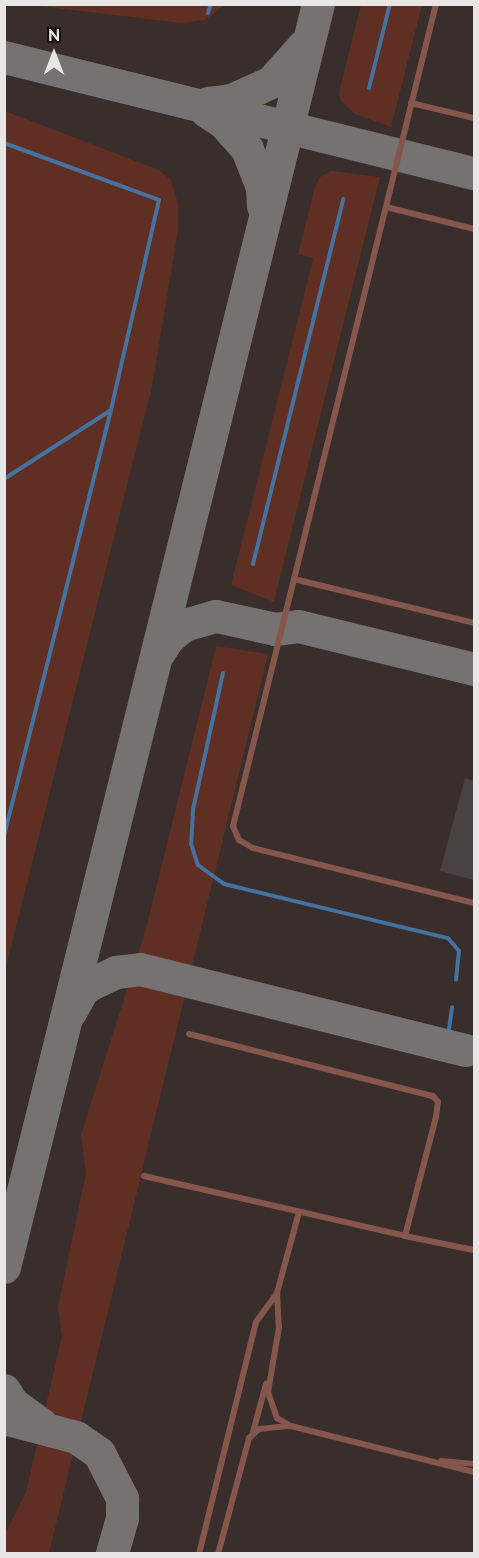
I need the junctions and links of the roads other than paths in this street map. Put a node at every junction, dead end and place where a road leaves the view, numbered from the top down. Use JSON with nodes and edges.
{"nodes":[{"id":1,"x":436,"y":4,"type":"edge"},
{"id":2,"x":411,"y":103,"type":"junction"},
{"id":3,"x":474,"y":118,"type":"edge"},
{"id":4,"x":386,"y":207,"type":"junction"},
{"id":5,"x":474,"y":229,"type":"edge"},
{"id":6,"x":294,"y":579,"type":"junction"},
{"id":7,"x":474,"y":623,"type":"edge"},
{"id":8,"x":474,"y":903,"type":"edge"},
{"id":9,"x":189,"y":1034,"type":"dead end"},
{"id":10,"x":144,"y":1176,"type":"dead end"},
{"id":11,"x":298,"y":1212,"type":"junction"},
{"id":12,"x":405,"y":1236,"type":"junction"},
{"id":13,"x":474,"y":1250,"type":"edge"},
{"id":14,"x":277,"y":1293,"type":"junction"},
{"id":15,"x":269,"y":1369,"type":"junction"},
{"id":16,"x":293,"y":1426,"type":"junction"},
{"id":17,"x":253,"y":1432,"type":"junction"},
{"id":18,"x":426,"y":1460,"type":"junction"},
{"id":19,"x":474,"y":1464,"type":"edge"},
{"id":20,"x":474,"y":1472,"type":"edge"},
{"id":21,"x":199,"y":1554,"type":"edge"},
{"id":22,"x":218,"y":1554,"type":"edge"}],
"edges":[{"from":1,"to":2,"type":"lane"},
{"from":2,"to":3,"type":"lane"},
{"from":2,"to":4,"type":"lane"},
{"from":4,"to":5,"type":"lane"},
{"from":4,"to":6,"type":"lane"},
{"from":6,"to":7,"type":"lane"},
{"from":6,"to":8,"type":"lane"},
{"from":9,"to":12,"type":"lane"},
{"from":10,"to":11,"type":"lane"},
{"from":11,"to":12,"type":"lane"},
{"from":11,"to":14,"type":"lane"},
{"from":12,"to":13,"type":"lane"},
{"from":14,"to":15,"type":"lane"},
{"from":14,"to":21,"type":"lane"},
{"from":15,"to":16,"type":"lane"},
{"from":15,"to":17,"type":"lane"},
{"from":16,"to":17,"type":"lane"},
{"from":16,"to":18,"type":"lane"},
{"from":17,"to":22,"type":"lane"},
{"from":18,"to":19,"type":"lane"},
{"from":18,"to":20,"type":"lane"}]}
